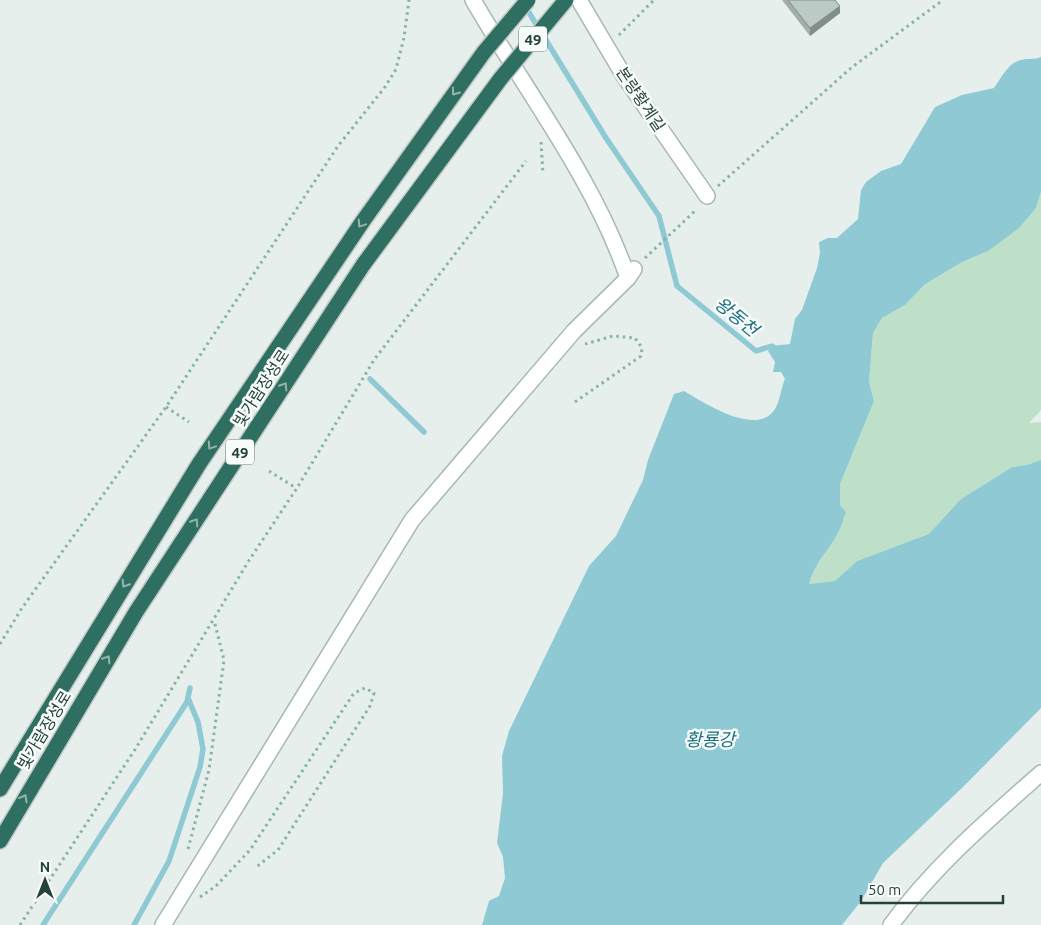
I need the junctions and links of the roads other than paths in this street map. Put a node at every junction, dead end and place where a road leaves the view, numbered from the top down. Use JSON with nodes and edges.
{"nodes":[{"id":1,"x":473,"y":0,"type":"edge"},
{"id":2,"x":528,"y":0,"type":"edge"},
{"id":3,"x":566,"y":0,"type":"edge"},
{"id":4,"x":579,"y":0,"type":"edge"},
{"id":5,"x":703,"y":201,"type":"road end"},
{"id":6,"x":1041,"y":772,"type":"edge"},
{"id":7,"x":0,"y":789,"type":"edge"},
{"id":8,"x":0,"y":840,"type":"edge"},
{"id":9,"x":163,"y":925,"type":"edge"},
{"id":10,"x":891,"y":925,"type":"edge"}],
"edges":[{"from":1,"to":9,"type":"street"},
{"from":2,"to":7,"type":"highway","name":"빛가람장성로","number":"49","one_way":true,"bridge":true},
{"from":8,"to":3,"type":"highway","name":"빛가람장성로","number":"49","one_way":true,"bridge":true},
{"from":4,"to":5,"type":"street","name":"본량황계길"},
{"from":6,"to":10,"type":"street"}]}
